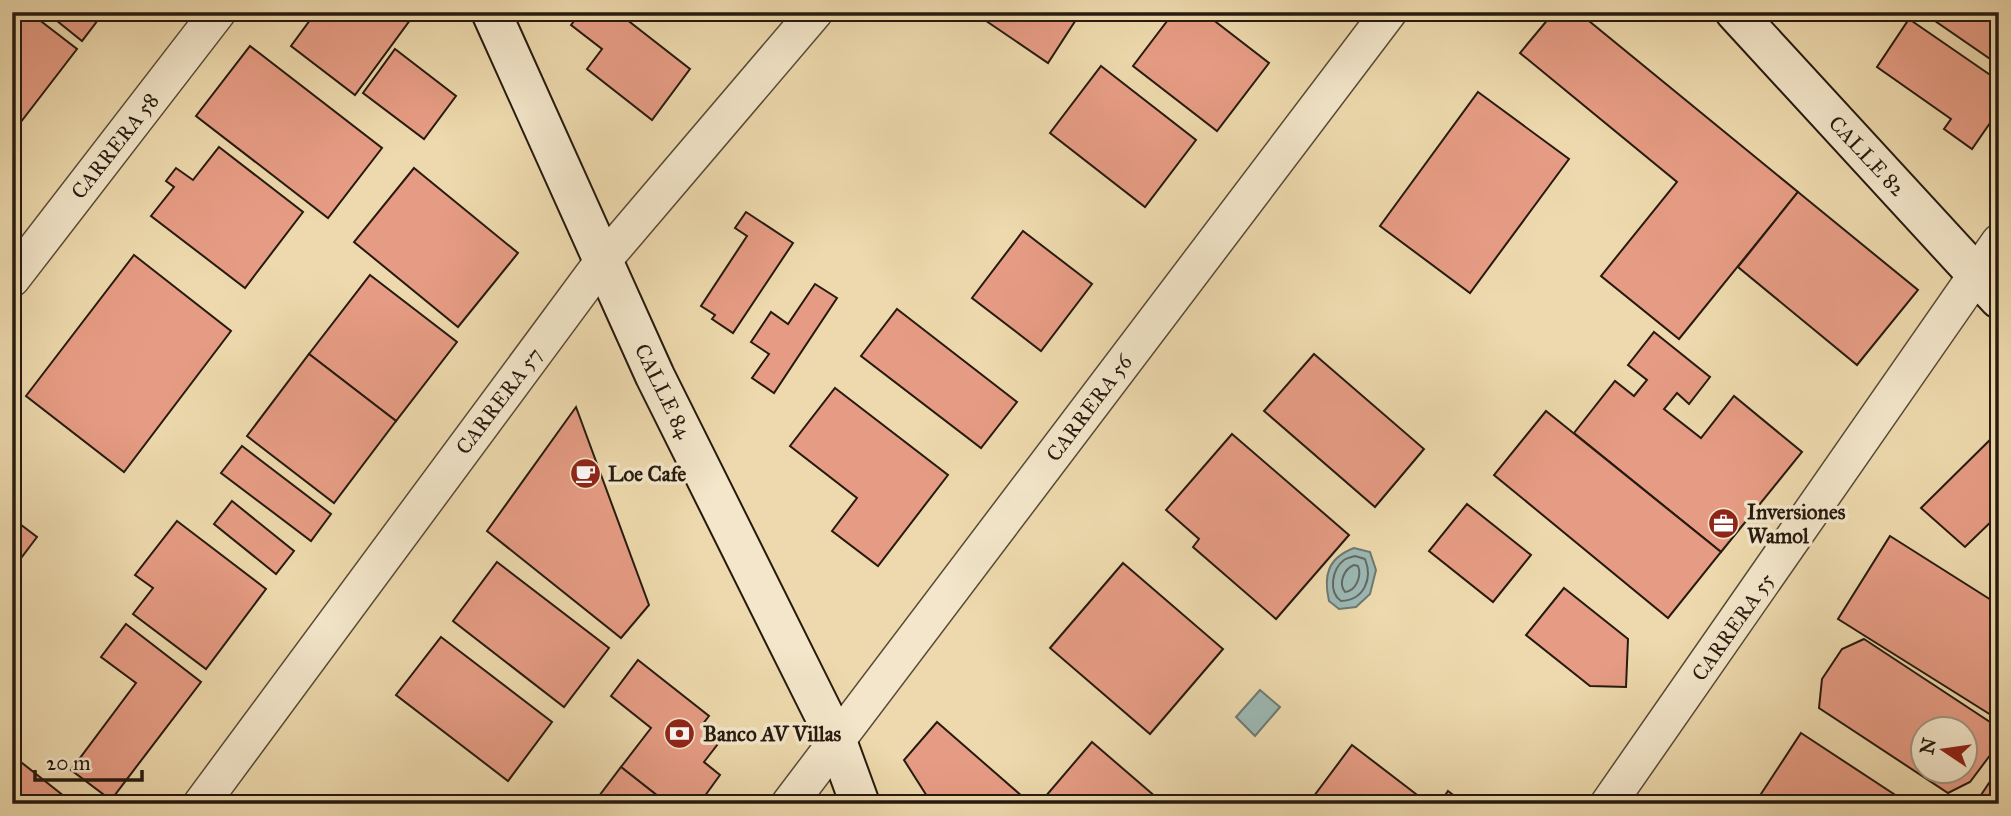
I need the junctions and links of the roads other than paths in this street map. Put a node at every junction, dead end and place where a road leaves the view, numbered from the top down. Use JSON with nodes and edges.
{"nodes":[{"id":1,"x":218,"y":12,"type":"edge"},
{"id":2,"x":491,"y":12,"type":"edge"},
{"id":3,"x":815,"y":12,"type":"edge"},
{"id":4,"x":1389,"y":12,"type":"edge"},
{"id":5,"x":1735,"y":12,"type":"edge"},
{"id":6,"x":1999,"y":242,"type":"edge"},
{"id":7,"x":602,"y":262,"type":"junction"},
{"id":8,"x":12,"y":279,"type":"edge"},
{"id":9,"x":1987,"y":287,"type":"edge"},
{"id":10,"x":837,"y":741,"type":"junction"},
{"id":11,"x":201,"y":804,"type":"edge"},
{"id":12,"x":789,"y":804,"type":"edge"},
{"id":13,"x":860,"y":804,"type":"edge"},
{"id":14,"x":1608,"y":804,"type":"edge"}],
"edges":[{"from":1,"to":8,"type":"street","name":"CARRERA 58"},
{"from":2,"to":7,"type":"street","name":"CALLE 84"},
{"from":3,"to":7,"type":"street","name":"CARRERA 57"},
{"from":4,"to":10,"type":"street","name":"CARRERA 56"},
{"from":5,"to":9,"type":"street","name":"CALLE 82"},
{"from":6,"to":9,"type":"street","name":"CARRERA 55"},
{"from":7,"to":10,"type":"street","name":"CALLE 84"},
{"from":7,"to":11,"type":"street","name":"CARRERA 57"},
{"from":9,"to":14,"type":"street","name":"CARRERA 55"},
{"from":10,"to":12,"type":"street","name":"CARRERA 56"},
{"from":10,"to":13,"type":"street","name":"CALLE 84"}]}
